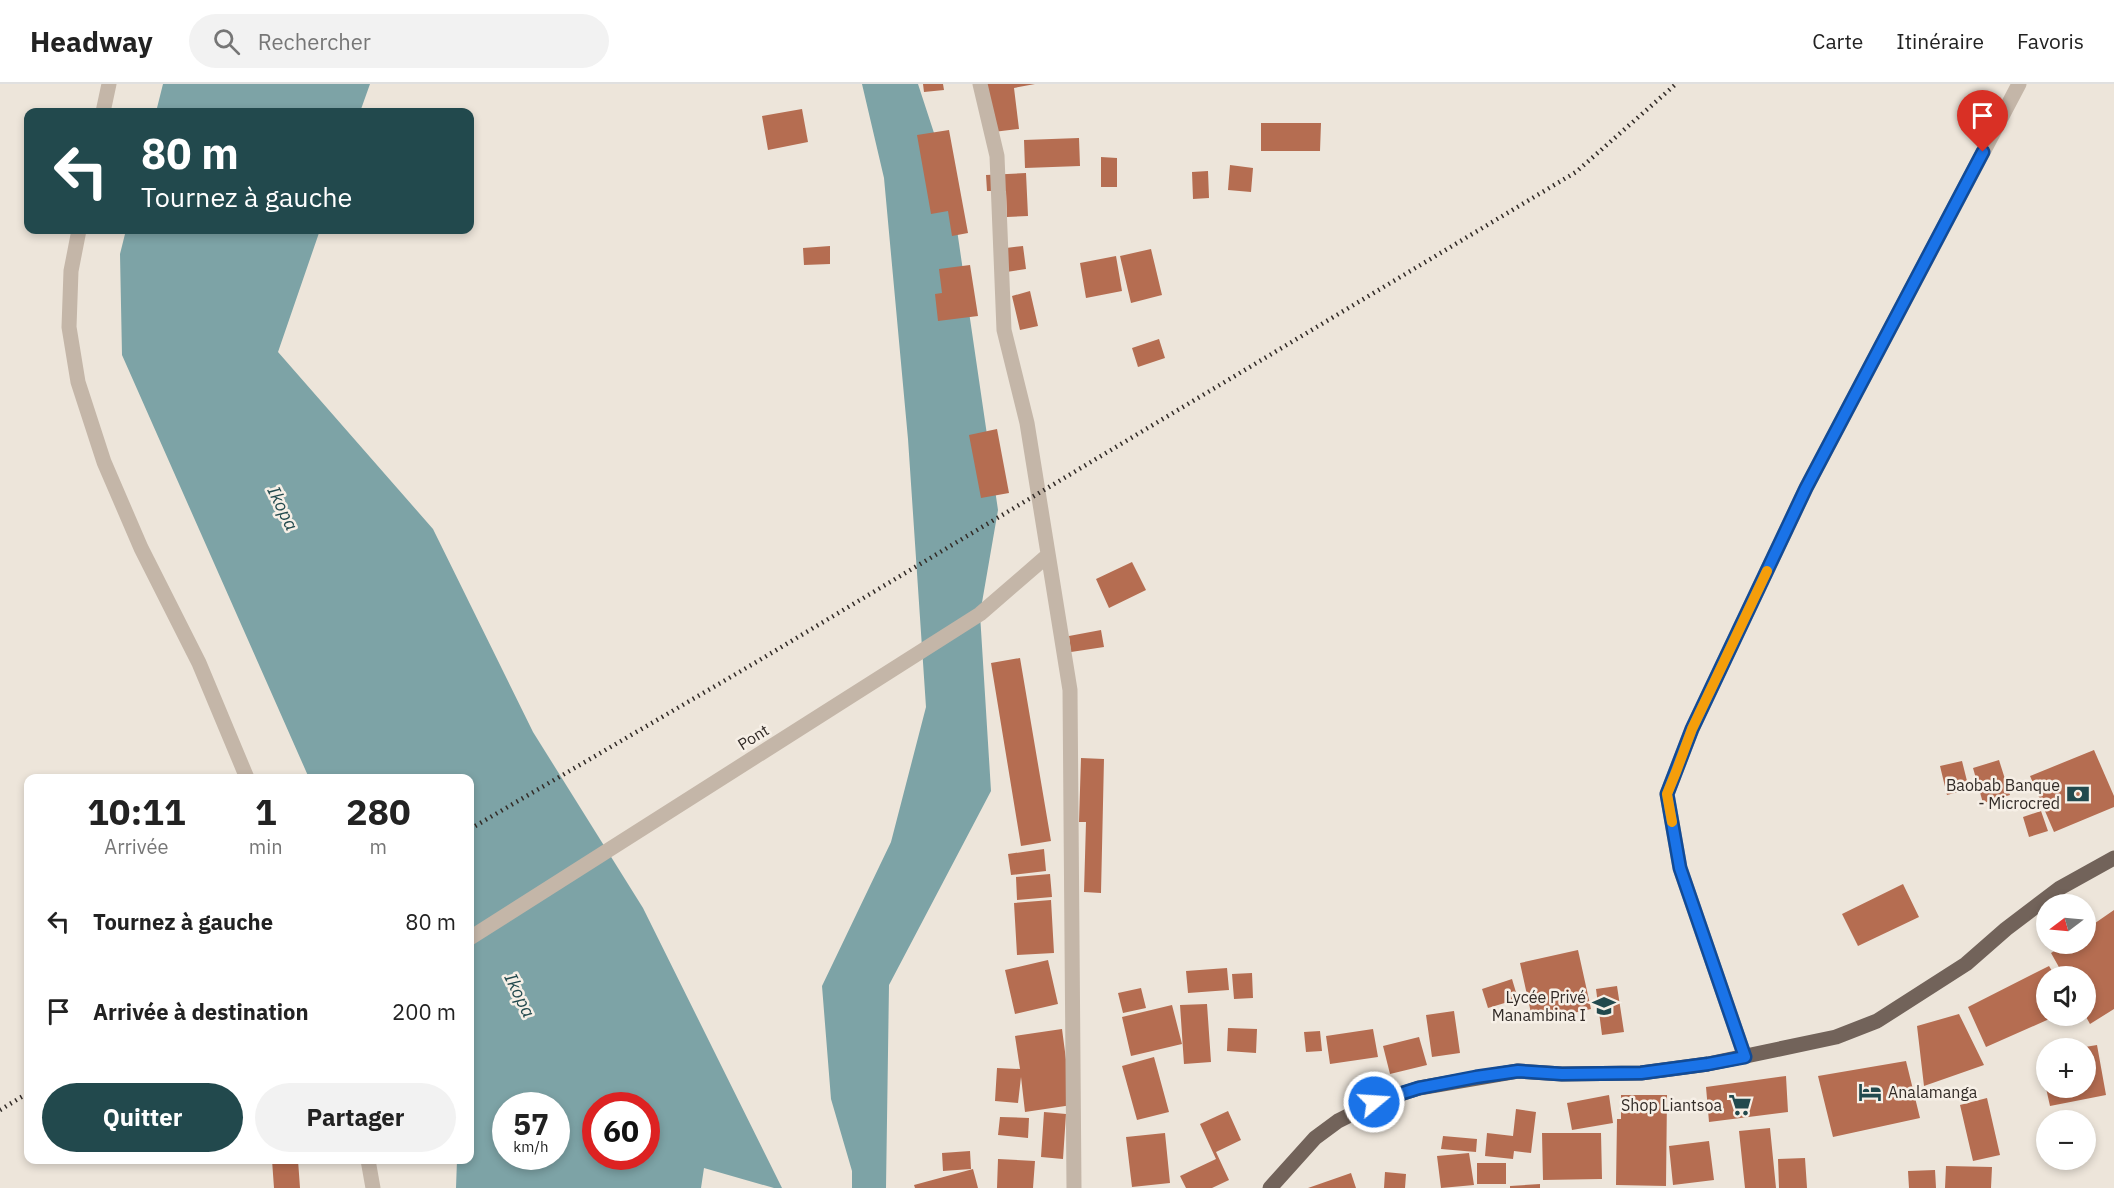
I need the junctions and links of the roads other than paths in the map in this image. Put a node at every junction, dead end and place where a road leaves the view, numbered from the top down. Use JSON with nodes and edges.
{"nodes":[{"id":1,"x":109,"y":84,"type":"edge"},
{"id":2,"x":980,"y":84,"type":"edge"},
{"id":3,"x":2019,"y":84,"type":"edge"},
{"id":4,"x":104,"y":108,"type":"edge"},
{"id":5,"x":78,"y":234,"type":"edge"},
{"id":6,"x":1047,"y":556,"type":"junction"},
{"id":7,"x":245,"y":774,"type":"edge"},
{"id":8,"x":2114,"y":858,"type":"edge"},
{"id":9,"x":474,"y":935,"type":"edge"},
{"id":10,"x":1745,"y":1057,"type":"junction"},
{"id":11,"x":369,"y":1164,"type":"edge"},
{"id":12,"x":373,"y":1188,"type":"edge"},
{"id":13,"x":1074,"y":1188,"type":"edge"},
{"id":14,"x":1270,"y":1188,"type":"edge"}],
"edges":[{"from":1,"to":4,"type":"street"},
{"from":2,"to":6,"type":"street"},
{"from":3,"to":10,"type":"street"},
{"from":5,"to":7,"type":"street"},
{"from":6,"to":9,"type":"street","name":"Pont"},
{"from":6,"to":13,"type":"street"},
{"from":8,"to":10,"type":"main road"},
{"from":10,"to":14,"type":"main road"},
{"from":11,"to":12,"type":"street"}]}
